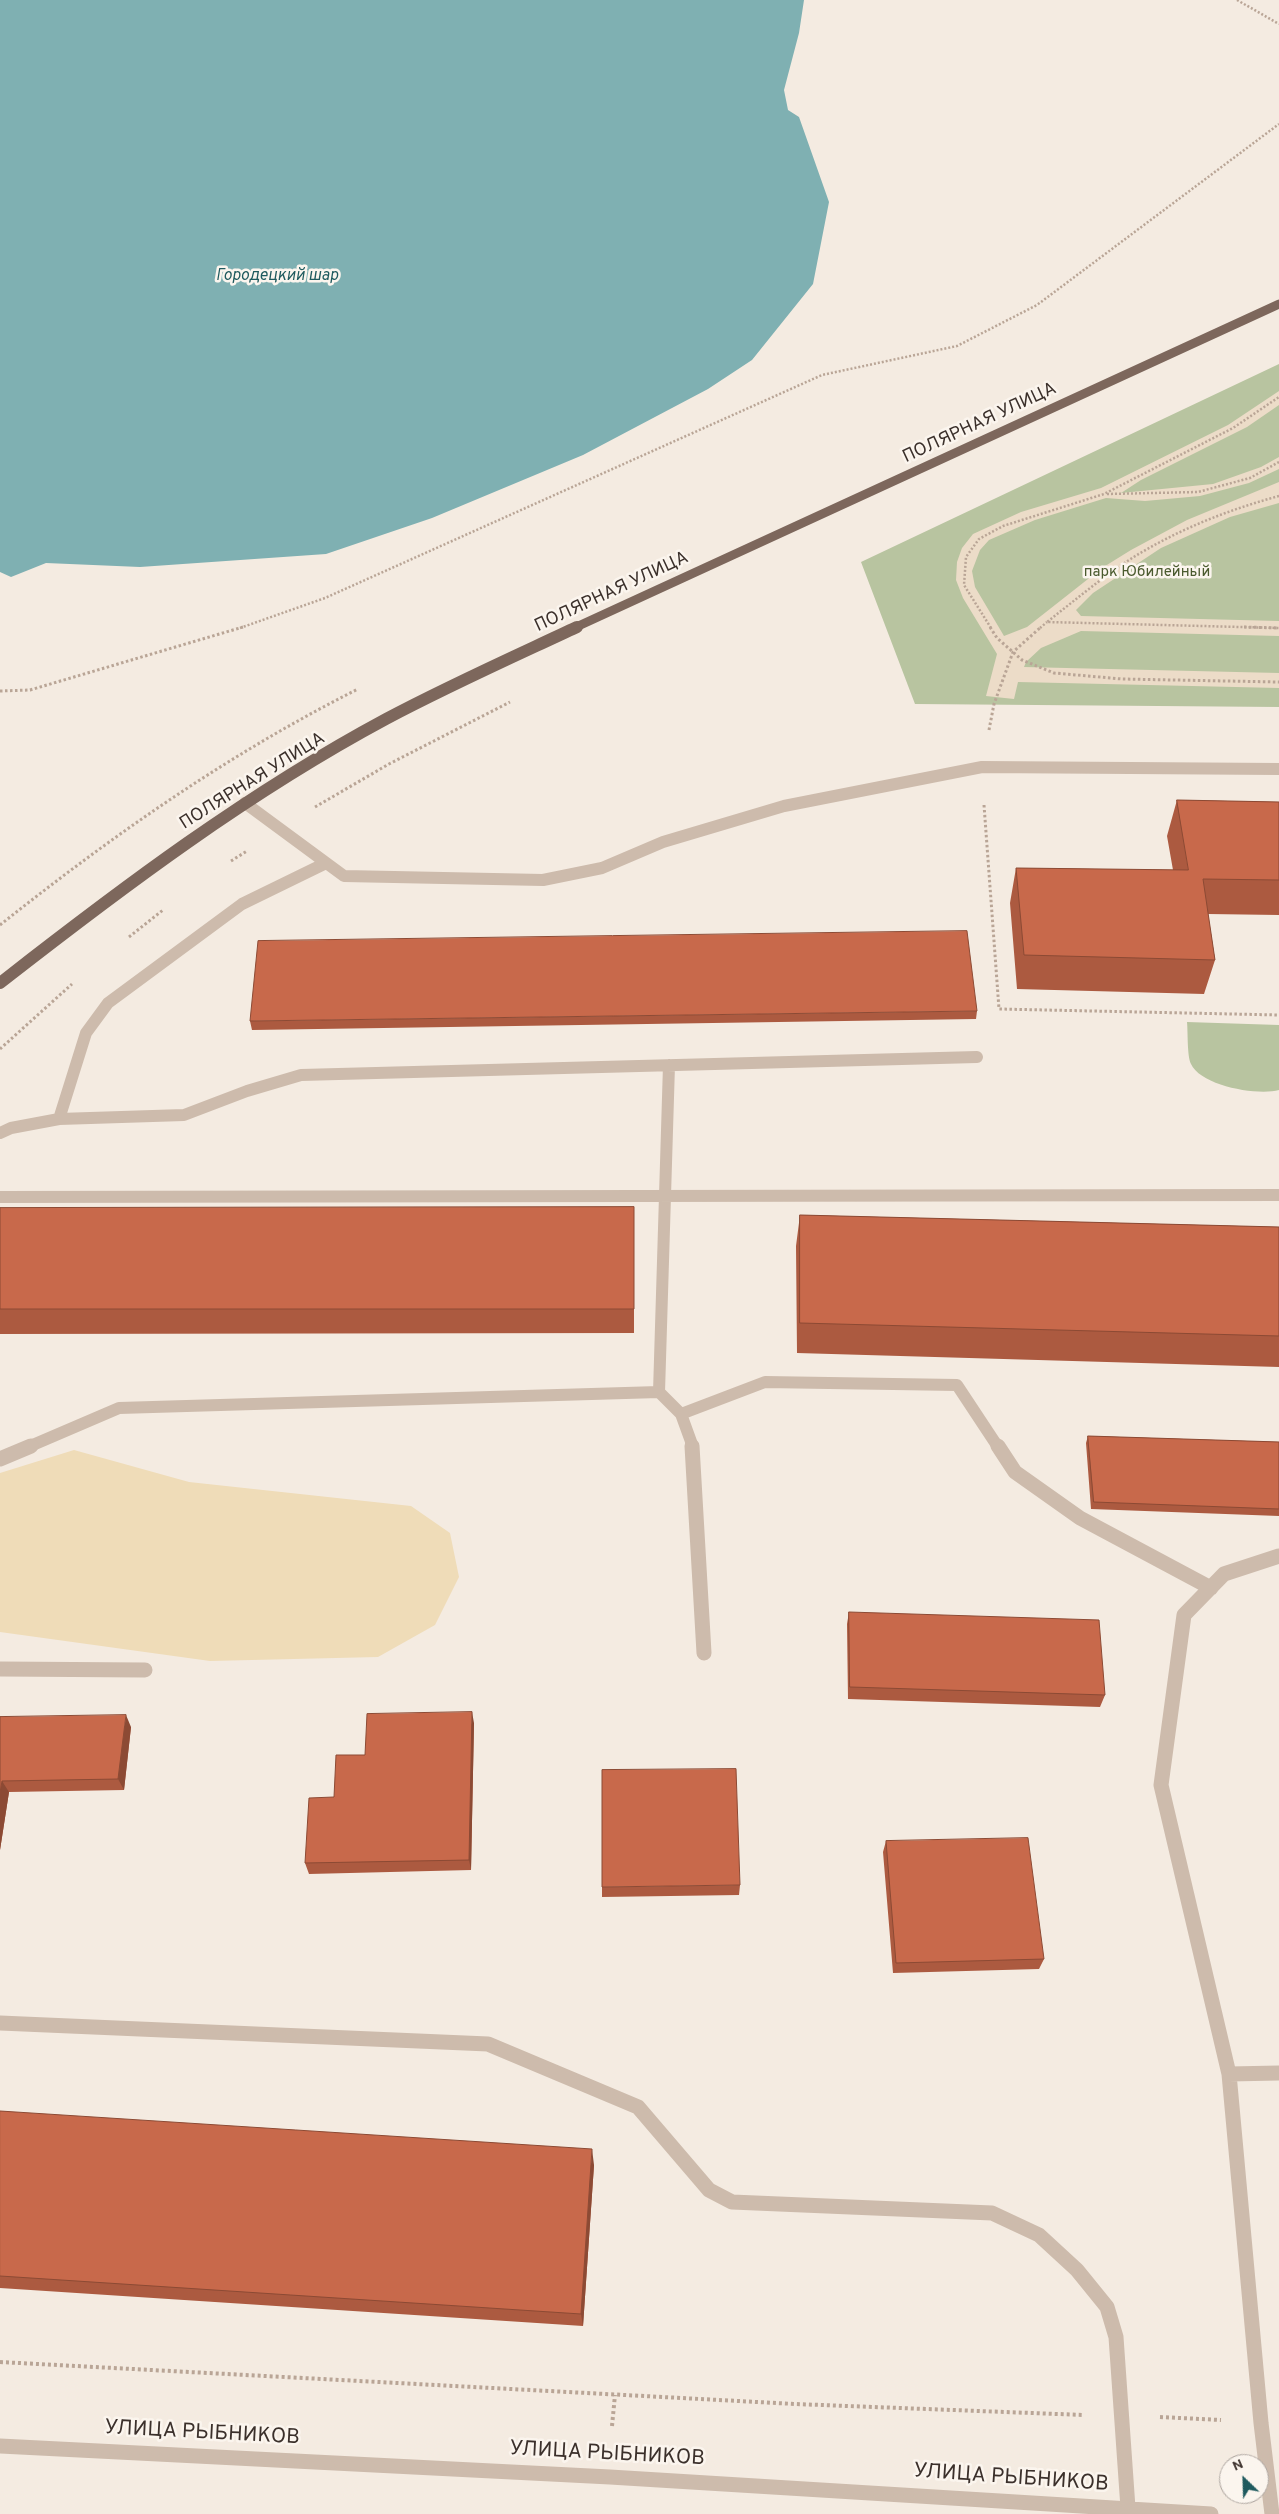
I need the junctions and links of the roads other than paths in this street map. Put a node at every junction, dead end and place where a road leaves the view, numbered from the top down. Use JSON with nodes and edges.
{"nodes":[{"id":1,"x":1279,"y":304,"type":"edge"},
{"id":2,"x":1279,"y":769,"type":"edge"},
{"id":3,"x":245,"y":802,"type":"junction"},
{"id":4,"x":326,"y":863,"type":"junction"},
{"id":5,"x":0,"y":983,"type":"edge"},
{"id":6,"x":977,"y":1057,"type":"dead end"},
{"id":7,"x":669,"y":1065,"type":"junction"},
{"id":8,"x":59,"y":1119,"type":"junction"},
{"id":9,"x":0,"y":1133,"type":"edge"},
{"id":10,"x":1279,"y":1195,"type":"edge"},
{"id":11,"x":666,"y":1196,"type":"junction"},
{"id":12,"x":0,"y":1197,"type":"edge"},
{"id":13,"x":659,"y":1392,"type":"junction"},
{"id":14,"x":681,"y":1414,"type":"junction"},
{"id":15,"x":0,"y":1459,"type":"edge"},
{"id":16,"x":1279,"y":1556,"type":"edge"},
{"id":17,"x":1211,"y":1588,"type":"junction"},
{"id":18,"x":704,"y":1653,"type":"dead end"},
{"id":19,"x":0,"y":1669,"type":"edge"},
{"id":20,"x":145,"y":1670,"type":"dead end"},
{"id":21,"x":0,"y":2023,"type":"edge"},
{"id":22,"x":1279,"y":2073,"type":"edge"},
{"id":23,"x":1229,"y":2074,"type":"junction"},
{"id":24,"x":0,"y":2446,"type":"edge"},
{"id":25,"x":1128,"y":2508,"type":"junction"},
{"id":26,"x":1211,"y":2514,"type":"edge"},
{"id":27,"x":1272,"y":2514,"type":"edge"}],
"edges":[{"from":1,"to":3,"type":"main road","name":"ПОЛЯРНАЯ УЛИЦА"},
{"from":2,"to":4,"type":"street"},
{"from":3,"to":4,"type":"street"},
{"from":3,"to":5,"type":"main road","name":"ПОЛЯРНАЯ УЛИЦА"},
{"from":4,"to":8,"type":"street"},
{"from":6,"to":7,"type":"street"},
{"from":7,"to":8,"type":"street"},
{"from":7,"to":11,"type":"street"},
{"from":8,"to":9,"type":"street"},
{"from":10,"to":11,"type":"street"},
{"from":11,"to":12,"type":"street"},
{"from":11,"to":13,"type":"street"},
{"from":13,"to":14,"type":"street"},
{"from":13,"to":15,"type":"street"},
{"from":14,"to":17,"type":"street"},
{"from":14,"to":18,"type":"street"},
{"from":16,"to":17,"type":"street"},
{"from":17,"to":23,"type":"street"},
{"from":19,"to":20,"type":"street"},
{"from":21,"to":25,"type":"street"},
{"from":22,"to":23,"type":"street"},
{"from":23,"to":27,"type":"street"},
{"from":24,"to":25,"type":"street","name":"УЛИЦА РЫБНИКОВ"},
{"from":25,"to":26,"type":"street","name":"УЛИЦА РЫБНИКОВ"}]}
